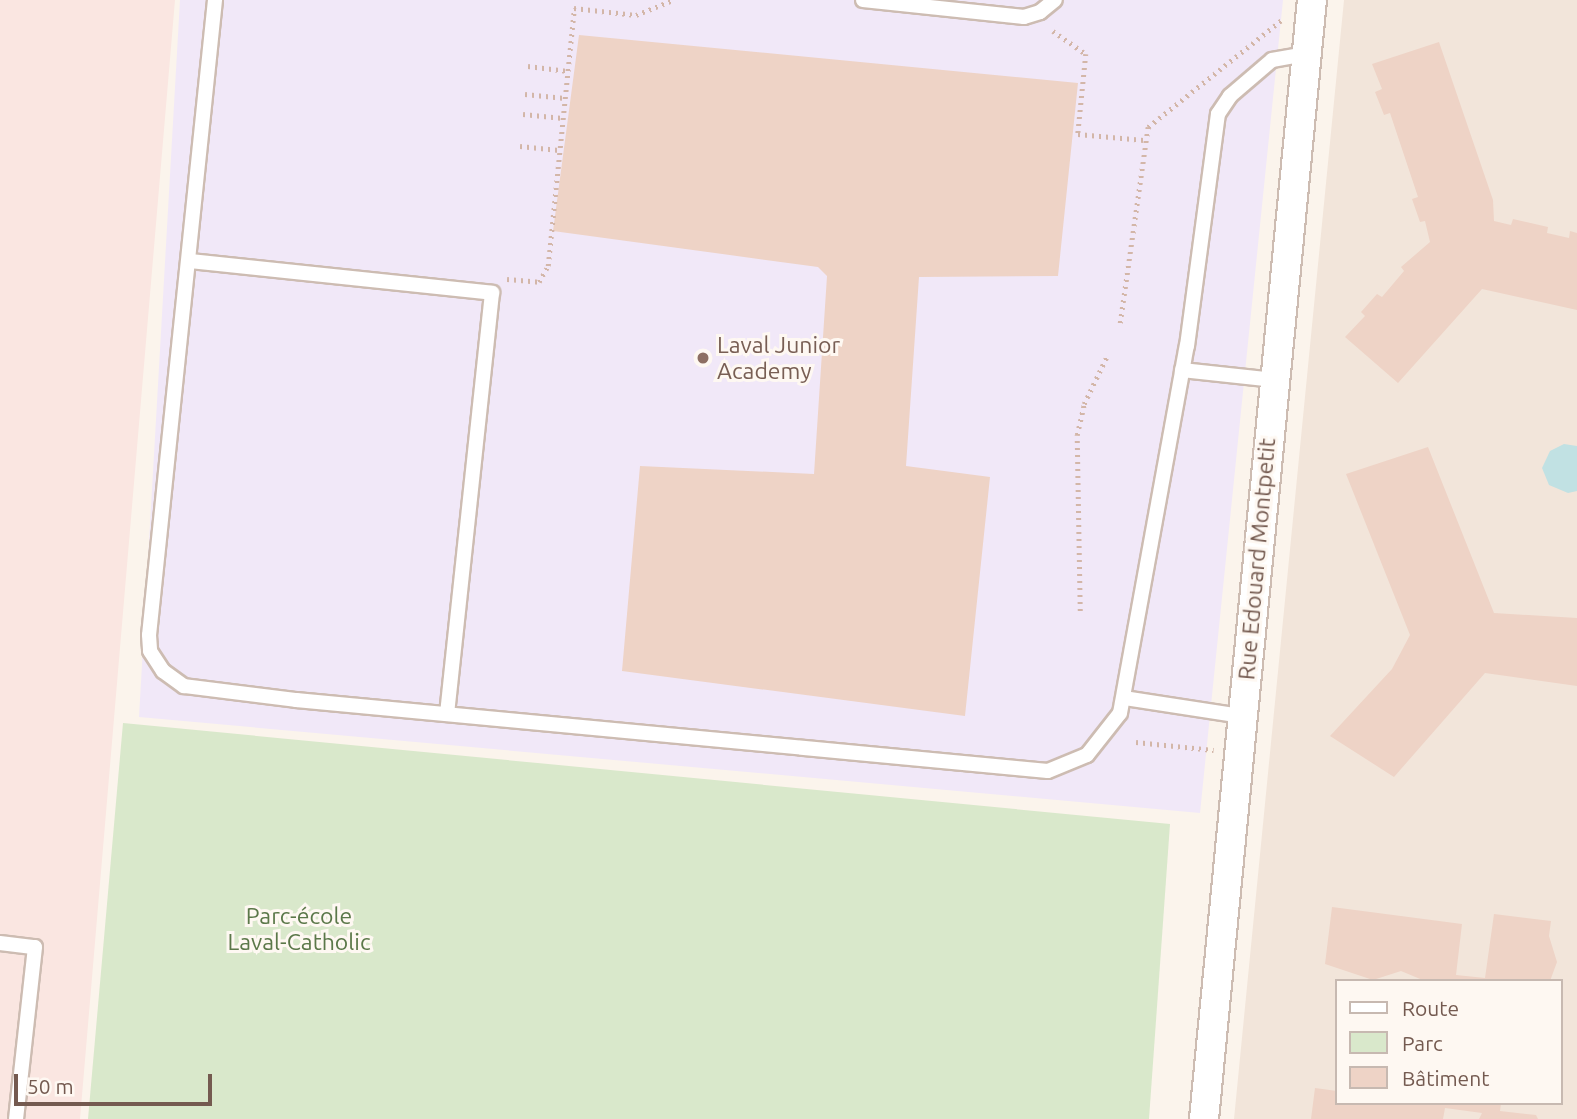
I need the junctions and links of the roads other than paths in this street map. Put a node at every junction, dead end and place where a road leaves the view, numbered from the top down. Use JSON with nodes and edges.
{"nodes":[{"id":1,"x":215,"y":0,"type":"edge"},
{"id":2,"x":863,"y":0,"type":"edge"},
{"id":3,"x":1055,"y":0,"type":"edge"},
{"id":4,"x":1312,"y":0,"type":"edge"},
{"id":5,"x":1306,"y":54,"type":"junction"},
{"id":6,"x":190,"y":261,"type":"junction"},
{"id":7,"x":1182,"y":370,"type":"junction"},
{"id":8,"x":1274,"y":380,"type":"junction"},
{"id":9,"x":1124,"y":698,"type":"junction"},
{"id":10,"x":447,"y":715,"type":"junction"},
{"id":11,"x":1242,"y":716,"type":"junction"},
{"id":12,"x":0,"y":943,"type":"edge"},
{"id":13,"x":16,"y":1119,"type":"edge"},
{"id":14,"x":1204,"y":1119,"type":"edge"}],
"edges":[{"from":1,"to":6,"type":"lane"},
{"from":2,"to":3,"type":"lane"},
{"from":4,"to":5,"type":"street","name":"Rue Edouard Montpetit"},
{"from":5,"to":7,"type":"lane"},
{"from":5,"to":8,"type":"street","name":"Rue Edouard Montpetit"},
{"from":6,"to":10,"type":"lane"},
{"from":6,"to":10,"type":"lane"},
{"from":7,"to":8,"type":"lane"},
{"from":7,"to":9,"type":"lane"},
{"from":8,"to":11,"type":"street","name":"Rue Edouard Montpetit"},
{"from":9,"to":10,"type":"lane"},
{"from":9,"to":11,"type":"lane"},
{"from":11,"to":14,"type":"street","name":"Rue Edouard Montpetit"},
{"from":12,"to":13,"type":"lane"}]}
